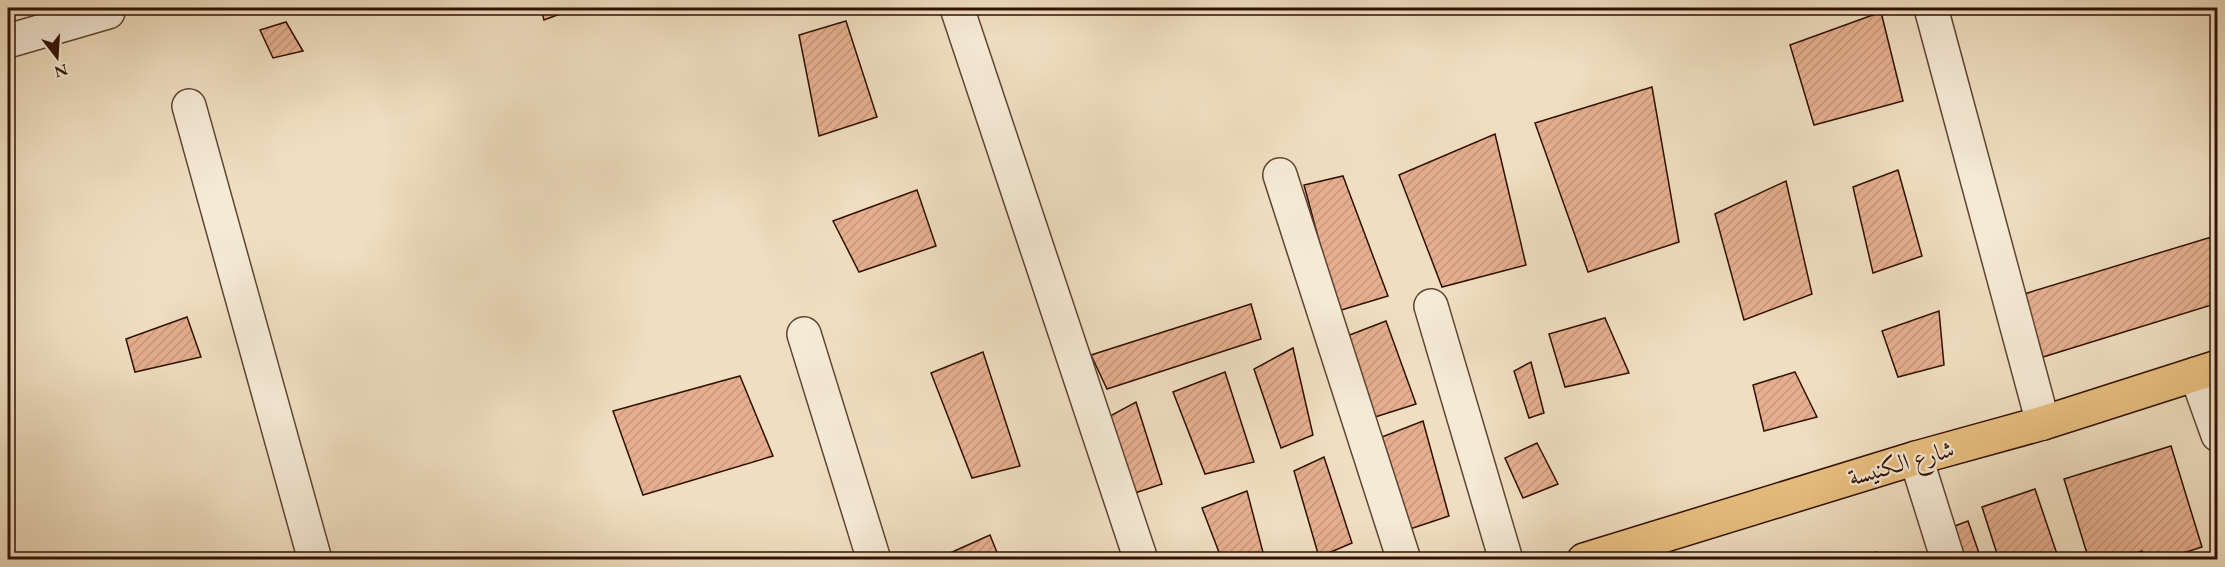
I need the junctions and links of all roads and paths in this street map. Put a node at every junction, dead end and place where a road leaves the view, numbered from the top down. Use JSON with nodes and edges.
{"nodes":[{"id":1,"x":957,"y":8,"type":"edge"},
{"id":2,"x":1931,"y":8,"type":"edge"},
{"id":3,"x":108,"y":12,"type":"dead end"},
{"id":4,"x":8,"y":41,"type":"edge"},
{"id":5,"x":189,"y":106,"type":"dead end"},
{"id":6,"x":1280,"y":175,"type":"dead end"},
{"id":7,"x":1431,"y":306,"type":"dead end"},
{"id":8,"x":804,"y":334,"type":"dead end"},
{"id":9,"x":2207,"y":371,"type":"edge"},
{"id":10,"x":2043,"y":423,"type":"junction"},
{"id":11,"x":2217,"y":435,"type":"edge"},
{"id":12,"x":1916,"y":458,"type":"junction"},
{"id":13,"x":315,"y":560,"type":"edge"},
{"id":14,"x":874,"y":560,"type":"edge"},
{"id":15,"x":1141,"y":560,"type":"edge"},
{"id":16,"x":1404,"y":560,"type":"edge"},
{"id":17,"x":1506,"y":560,"type":"edge"},
{"id":18,"x":1584,"y":560,"type":"edge"},
{"id":19,"x":1948,"y":560,"type":"edge"}],
"edges":[{"from":1,"to":15,"type":"street"},
{"from":2,"to":10,"type":"street"},
{"from":3,"to":4,"type":"street"},
{"from":5,"to":13,"type":"street"},
{"from":6,"to":16,"type":"street"},
{"from":7,"to":17,"type":"street"},
{"from":8,"to":14,"type":"street"},
{"from":9,"to":10,"type":"main road","name":"شارع الكنيسة"},
{"from":9,"to":11,"type":"street"},
{"from":10,"to":12,"type":"main road","name":"شارع الكنيسة"},
{"from":12,"to":18,"type":"main road","name":"شارع الكنيسة"},
{"from":12,"to":19,"type":"street"}]}
